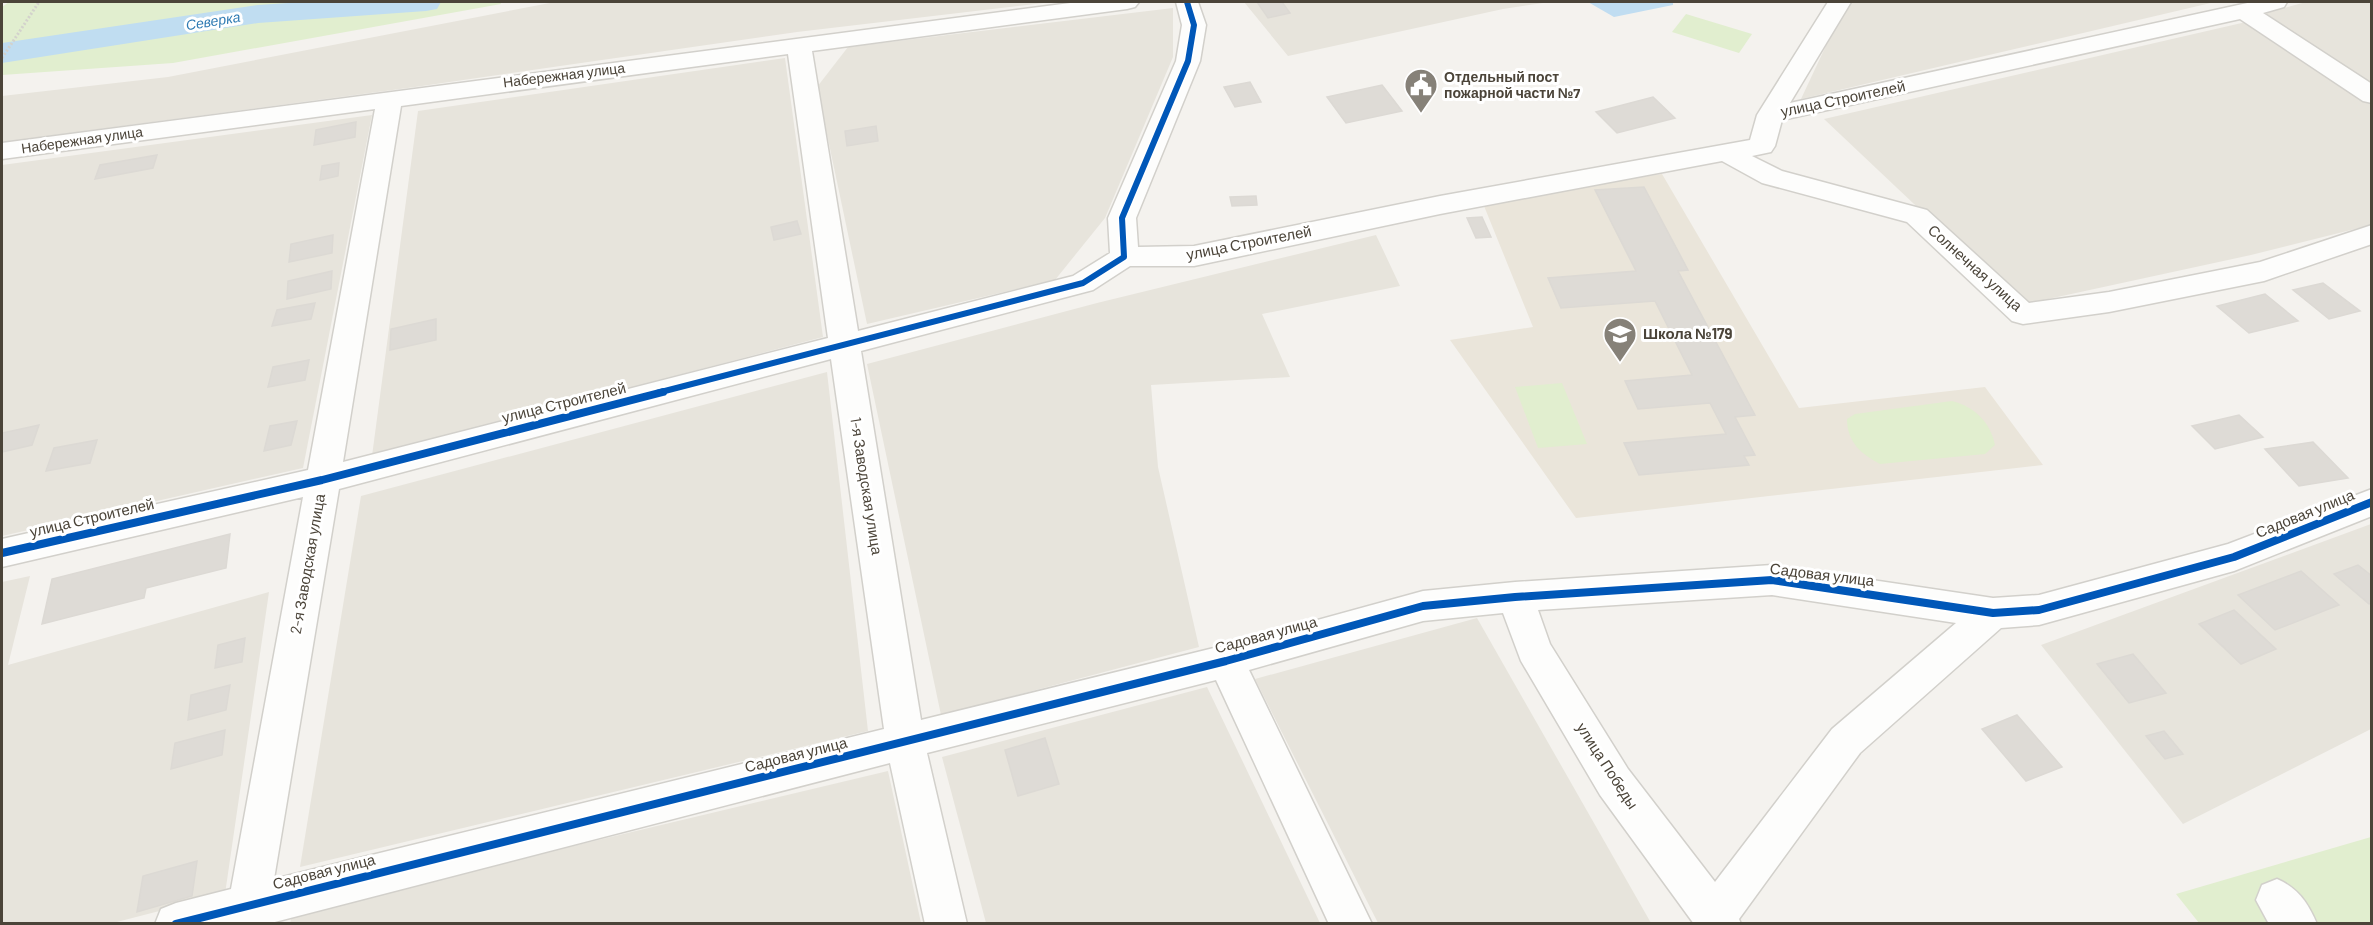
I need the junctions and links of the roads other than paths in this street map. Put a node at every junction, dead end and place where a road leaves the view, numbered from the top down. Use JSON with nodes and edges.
{"nodes":[{"id":1,"x":1127,"y":2,"type":"edge"},
{"id":2,"x":1187,"y":2,"type":"edge"},
{"id":3,"x":1839,"y":2,"type":"edge"},
{"id":4,"x":2276,"y":2,"type":"edge"},
{"id":5,"x":2244,"y":11,"type":"junction"},
{"id":6,"x":799,"y":45,"type":"junction"},
{"id":7,"x":2372,"y":96,"type":"edge"},
{"id":8,"x":390,"y":98,"type":"junction"},
{"id":9,"x":1770,"y":115,"type":"junction"},
{"id":10,"x":2,"y":151,"type":"edge"},
{"id":11,"x":1726,"y":153,"type":"junction"},
{"id":12,"x":2372,"y":234,"type":"edge"},
{"id":13,"x":1124,"y":257,"type":"junction"},
{"id":14,"x":844,"y":345,"type":"junction"},
{"id":15,"x":322,"y":480,"type":"junction"},
{"id":16,"x":2372,"y":502,"type":"edge"},
{"id":17,"x":2,"y":553,"type":"edge"},
{"id":18,"x":1515,"y":597,"type":"junction"},
{"id":19,"x":1993,"y":613,"type":"junction"},
{"id":20,"x":1227,"y":660,"type":"junction"},
{"id":21,"x":905,"y":742,"type":"junction"},
{"id":22,"x":248,"y":914,"type":"edge"},
{"id":23,"x":1718,"y":920,"type":"edge"},
{"id":24,"x":176,"y":924,"type":"edge"},
{"id":25,"x":946,"y":924,"type":"edge"},
{"id":26,"x":1351,"y":924,"type":"edge"}],
"edges":[{"from":1,"to":6,"type":"street","name":"Набережная улица"},
{"from":2,"to":13,"type":"street"},
{"from":3,"to":9,"type":"street"},
{"from":4,"to":5,"type":"street","name":"улица Строителей"},
{"from":5,"to":7,"type":"street"},
{"from":5,"to":9,"type":"street","name":"улица Строителей"},
{"from":6,"to":8,"type":"street","name":"Набережная улица"},
{"from":6,"to":14,"type":"street","name":"1-я Заводская улица"},
{"from":8,"to":10,"type":"street","name":"Набережная улица"},
{"from":8,"to":15,"type":"street","name":"2-я Заводская улица"},
{"from":9,"to":11,"type":"street","name":"улица Строителей"},
{"from":11,"to":12,"type":"street","name":"Солнечная улица"},
{"from":11,"to":13,"type":"street","name":"улица Строителей"},
{"from":13,"to":14,"type":"street","name":"улица Строителей"},
{"from":14,"to":15,"type":"street","name":"улица Строителей"},
{"from":14,"to":21,"type":"street","name":"1-я Заводская улица"},
{"from":15,"to":17,"type":"street","name":"улица Строителей"},
{"from":15,"to":22,"type":"street","name":"2-я Заводская улица"},
{"from":16,"to":19,"type":"street","name":"Садовая улица"},
{"from":18,"to":19,"type":"street","name":"Садовая улица"},
{"from":18,"to":20,"type":"street","name":"Садовая улица"},
{"from":18,"to":23,"type":"street","name":"улица Победы"},
{"from":19,"to":23,"type":"street"},
{"from":20,"to":21,"type":"street","name":"Садовая улица"},
{"from":20,"to":26,"type":"street"},
{"from":21,"to":22,"type":"street","name":"Садовая улица"},
{"from":21,"to":25,"type":"street","name":"1-я Заводская улица"},
{"from":22,"to":24,"type":"street","name":"Садовая улица"}]}
